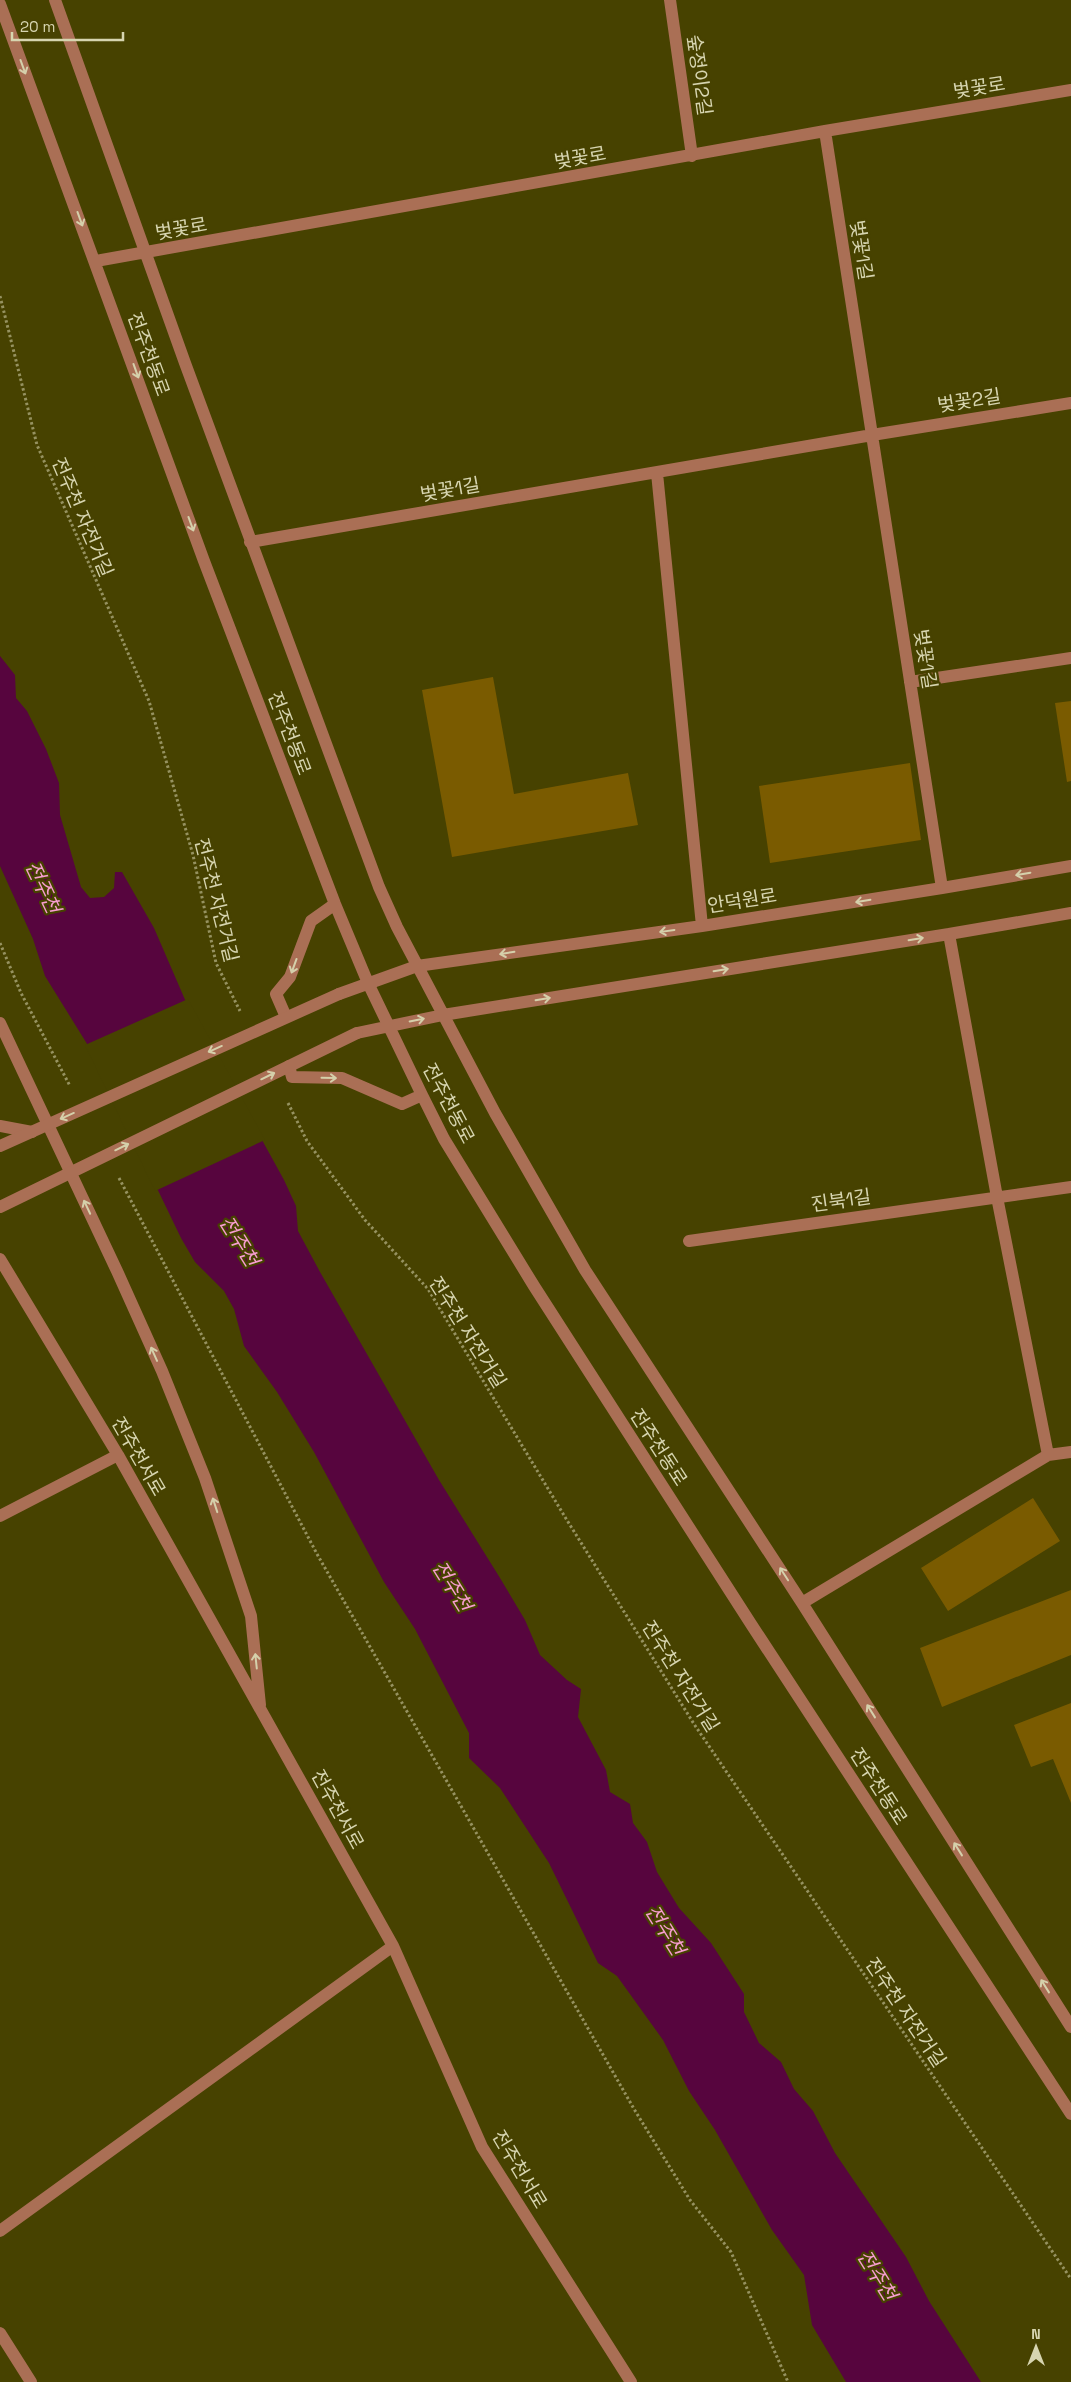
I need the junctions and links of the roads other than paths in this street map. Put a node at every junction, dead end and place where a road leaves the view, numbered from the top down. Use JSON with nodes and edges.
{"nodes":[{"id":1,"x":55,"y":0,"type":"edge"},
{"id":2,"x":670,"y":0,"type":"edge"},
{"id":3,"x":0,"y":4,"type":"edge"},
{"id":4,"x":1071,"y":90,"type":"edge"},
{"id":5,"x":825,"y":131,"type":"junction"},
{"id":6,"x":692,"y":156,"type":"junction"},
{"id":7,"x":145,"y":253,"type":"junction"},
{"id":8,"x":96,"y":261,"type":"junction"},
{"id":9,"x":1071,"y":403,"type":"edge"},
{"id":10,"x":872,"y":435,"type":"junction"},
{"id":11,"x":657,"y":473,"type":"junction"},
{"id":12,"x":250,"y":542,"type":"junction"},
{"id":13,"x":1071,"y":658,"type":"edge"},
{"id":14,"x":910,"y":682,"type":"junction"},
{"id":15,"x":1071,"y":866,"type":"edge"},
{"id":16,"x":942,"y":888,"type":"junction"},
{"id":17,"x":335,"y":904,"type":"junction"},
{"id":18,"x":1071,"y":913,"type":"edge"},
{"id":19,"x":702,"y":926,"type":"junction"},
{"id":20,"x":949,"y":934,"type":"junction"},
{"id":21,"x":417,"y":966,"type":"junction"},
{"id":22,"x":368,"y":983,"type":"junction"},
{"id":23,"x":443,"y":1015,"type":"junction"},
{"id":24,"x":286,"y":1017,"type":"junction"},
{"id":25,"x":0,"y":1023,"type":"edge"},
{"id":26,"x":389,"y":1025,"type":"junction"},
{"id":27,"x":289,"y":1066,"type":"junction"},
{"id":28,"x":422,"y":1095,"type":"junction"},
{"id":29,"x":0,"y":1126,"type":"edge"},
{"id":30,"x":32,"y":1132,"type":"junction"},
{"id":31,"x":0,"y":1146,"type":"edge"},
{"id":32,"x":1071,"y":1187,"type":"edge"},
{"id":33,"x":997,"y":1197,"type":"junction"},
{"id":34,"x":0,"y":1207,"type":"edge"},
{"id":35,"x":690,"y":1241,"type":"dead end"},
{"id":36,"x":0,"y":1259,"type":"edge"},
{"id":37,"x":1071,"y":1452,"type":"edge"},
{"id":38,"x":118,"y":1456,"type":"junction"},
{"id":39,"x":1048,"y":1456,"type":"junction"},
{"id":40,"x":0,"y":1516,"type":"edge"},
{"id":41,"x":802,"y":1603,"type":"junction"},
{"id":42,"x":261,"y":1710,"type":"junction"},
{"id":43,"x":393,"y":1946,"type":"junction"},
{"id":44,"x":1071,"y":2027,"type":"edge"},
{"id":45,"x":1071,"y":2114,"type":"edge"},
{"id":46,"x":0,"y":2231,"type":"edge"},
{"id":47,"x":0,"y":2333,"type":"edge"},
{"id":48,"x":31,"y":2382,"type":"edge"},
{"id":49,"x":632,"y":2382,"type":"edge"}],
"edges":[{"from":1,"to":7,"type":"street","name":"전주천동로"},
{"from":2,"to":6,"type":"street","name":"숲정이2길"},
{"from":3,"to":8,"type":"street","name":"전주천동로","one_way":true},
{"from":4,"to":5,"type":"street","name":"벚꽃로"},
{"from":5,"to":6,"type":"street","name":"벚꽃로"},
{"from":5,"to":10,"type":"street","name":"벚꽃1길"},
{"from":6,"to":7,"type":"street","name":"벚꽃로"},
{"from":7,"to":8,"type":"street","name":"벚꽃로"},
{"from":7,"to":12,"type":"street","name":"전주천동로"},
{"from":8,"to":17,"type":"street","name":"전주천동로","one_way":true},
{"from":9,"to":10,"type":"street","name":"벚꽃2길"},
{"from":10,"to":11,"type":"street","name":"벚꽃1길"},
{"from":10,"to":14,"type":"street","name":"벚꽃1길"},
{"from":11,"to":12,"type":"street","name":"벚꽃1길"},
{"from":11,"to":19,"type":"street"},
{"from":12,"to":21,"type":"street","name":"전주천동로"},
{"from":13,"to":14,"type":"street"},
{"from":14,"to":16,"type":"street","name":"벚꽃1길"},
{"from":15,"to":16,"type":"street","name":"안덕원로","one_way":true},
{"from":16,"to":19,"type":"street","name":"안덕원로","one_way":true},
{"from":17,"to":22,"type":"street","name":"전주천동로"},
{"from":17,"to":24,"type":"street","one_way":true},
{"from":18,"to":20,"type":"street"},
{"from":19,"to":21,"type":"street","name":"안덕원로","one_way":true},
{"from":23,"to":20,"type":"street","one_way":true},
{"from":20,"to":33,"type":"street"},
{"from":21,"to":22,"type":"street","name":"안덕원로"},
{"from":21,"to":23,"type":"street","name":"전주천동로"},
{"from":22,"to":24,"type":"street","name":"안덕원로","bridge":true},
{"from":22,"to":26,"type":"street","name":"전주천동로"},
{"from":26,"to":23,"type":"street","one_way":true},
{"from":41,"to":23,"type":"street","name":"전주천동로","one_way":true},
{"from":24,"to":30,"type":"street","name":"안덕원로","one_way":true,"bridge":true},
{"from":42,"to":25,"type":"street","one_way":true},
{"from":26,"to":27,"type":"street","bridge":true},
{"from":26,"to":28,"type":"street","name":"전주천동로"},
{"from":27,"to":28,"type":"street","one_way":true},
{"from":34,"to":27,"type":"street","one_way":true,"bridge":true},
{"from":28,"to":45,"type":"street","name":"전주천동로"},
{"from":29,"to":30,"type":"street"},
{"from":30,"to":31,"type":"street","name":"안덕원로","bridge":true},
{"from":32,"to":33,"type":"street","name":"진북1길"},
{"from":33,"to":35,"type":"street","name":"진북1길"},
{"from":33,"to":39,"type":"street"},
{"from":36,"to":38,"type":"street","name":"전주천서로"},
{"from":37,"to":39,"type":"street"},
{"from":38,"to":40,"type":"street"},
{"from":38,"to":42,"type":"street","name":"전주천서로"},
{"from":39,"to":41,"type":"street"},
{"from":44,"to":41,"type":"street","name":"전주천동로","one_way":true},
{"from":42,"to":43,"type":"street","name":"전주천서로"},
{"from":43,"to":46,"type":"street"},
{"from":43,"to":49,"type":"street","name":"전주천서로"},
{"from":47,"to":48,"type":"street"}]}
